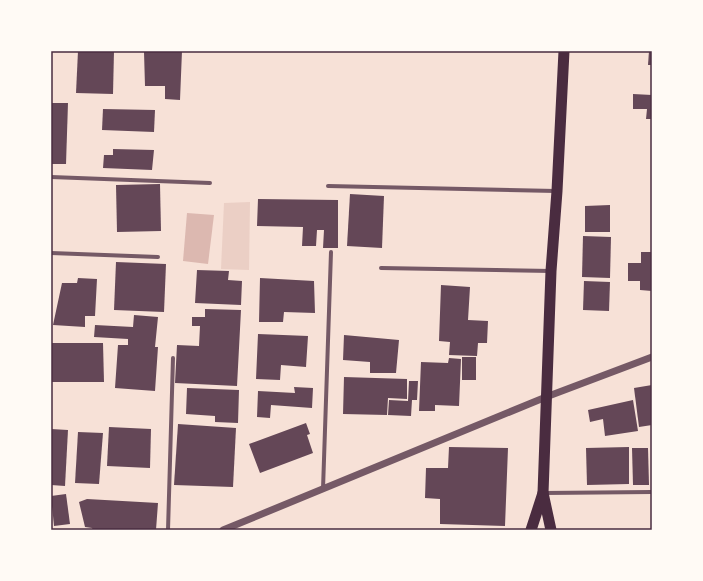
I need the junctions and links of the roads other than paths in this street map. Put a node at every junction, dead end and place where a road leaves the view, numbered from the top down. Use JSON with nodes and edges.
{"nodes":[{"id":1,"x":564,"y":51,"type":"edge"},
{"id":2,"x":51,"y":177,"type":"edge"},
{"id":3,"x":210,"y":183,"type":"dead end"},
{"id":4,"x":328,"y":186,"type":"dead end"},
{"id":5,"x":557,"y":191,"type":"junction"},
{"id":6,"x":331,"y":252,"type":"dead end"},
{"id":7,"x":51,"y":253,"type":"edge"},
{"id":8,"x":158,"y":257,"type":"dead end"},
{"id":9,"x":380,"y":268,"type":"dead end"},
{"id":10,"x":551,"y":272,"type":"junction"},
{"id":11,"x":652,"y":357,"type":"edge"},
{"id":12,"x":173,"y":358,"type":"dead end"},
{"id":13,"x":546,"y":397,"type":"junction"},
{"id":14,"x":322,"y":490,"type":"junction"},
{"id":15,"x":652,"y":492,"type":"edge"},
{"id":16,"x":543,"y":493,"type":"junction"},
{"id":17,"x":168,"y":530,"type":"edge"},
{"id":18,"x":223,"y":530,"type":"edge"},
{"id":19,"x":531,"y":530,"type":"edge"},
{"id":20,"x":551,"y":530,"type":"edge"}],
"edges":[{"from":1,"to":5,"type":"highway"},
{"from":2,"to":3,"type":"street"},
{"from":4,"to":5,"type":"street"},
{"from":5,"to":10,"type":"highway"},
{"from":6,"to":14,"type":"street"},
{"from":7,"to":8,"type":"street"},
{"from":9,"to":10,"type":"street"},
{"from":10,"to":13,"type":"highway"},
{"from":11,"to":13,"type":"street"},
{"from":12,"to":17,"type":"street"},
{"from":13,"to":14,"type":"street"},
{"from":13,"to":16,"type":"highway"},
{"from":14,"to":18,"type":"street"},
{"from":15,"to":16,"type":"street"},
{"from":16,"to":19,"type":"highway"},
{"from":16,"to":20,"type":"highway"}]}
